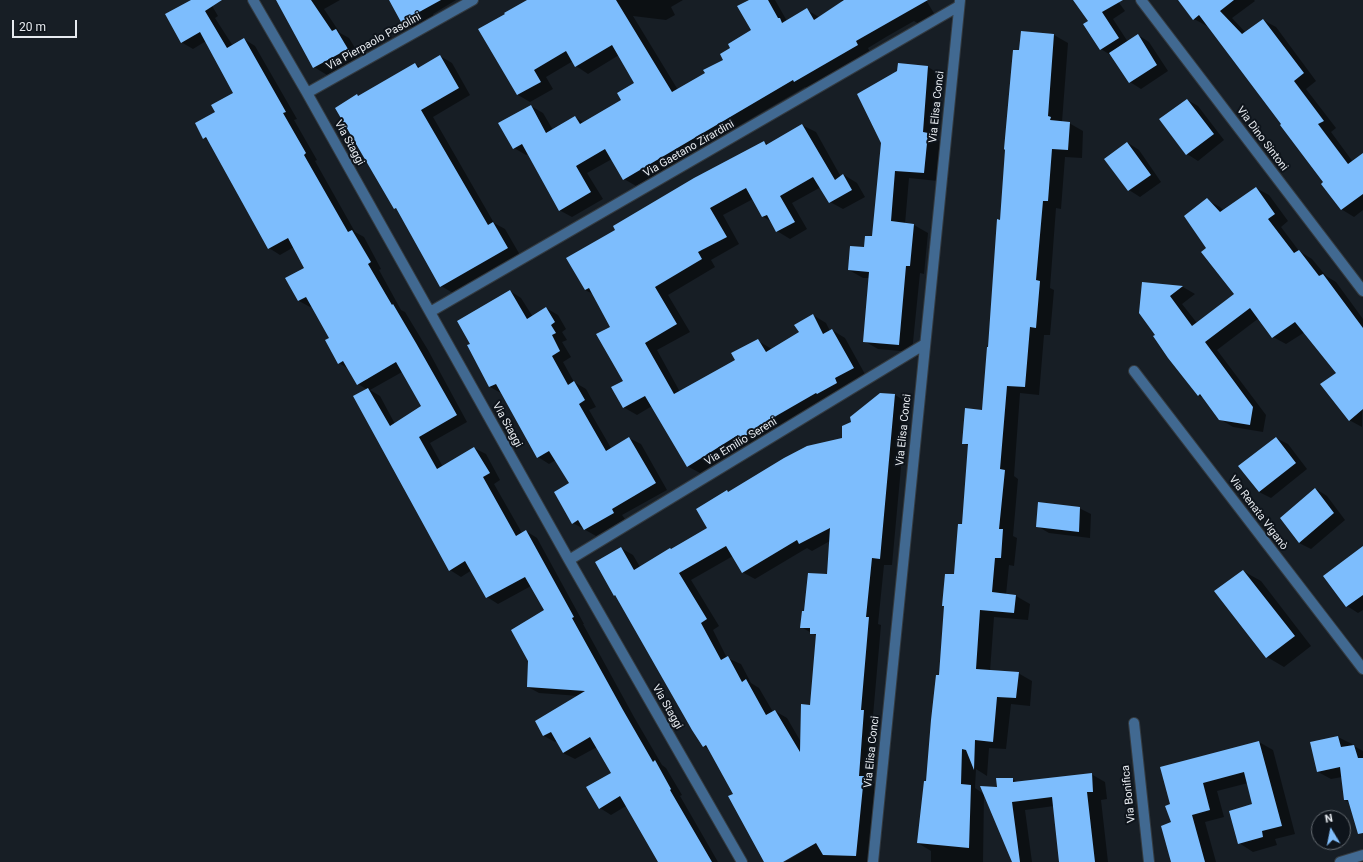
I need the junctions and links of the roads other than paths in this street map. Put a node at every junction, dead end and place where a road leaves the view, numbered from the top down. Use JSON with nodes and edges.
{"nodes":[{"id":1,"x":253,"y":0,"type":"edge"},
{"id":2,"x":473,"y":0,"type":"edge"},
{"id":3,"x":1141,"y":0,"type":"edge"},
{"id":4,"x":960,"y":3,"type":"edge"},
{"id":5,"x":307,"y":93,"type":"junction"},
{"id":6,"x":1363,"y":292,"type":"edge"},
{"id":7,"x":430,"y":312,"type":"junction"},
{"id":8,"x":925,"y":344,"type":"junction"},
{"id":9,"x":1134,"y":371,"type":"dead end"},
{"id":10,"x":569,"y":560,"type":"junction"},
{"id":11,"x":1363,"y":669,"type":"edge"},
{"id":12,"x":1134,"y":723,"type":"dead end"},
{"id":13,"x":1363,"y":855,"type":"edge"},
{"id":14,"x":742,"y":862,"type":"edge"},
{"id":15,"x":873,"y":862,"type":"edge"},
{"id":16,"x":1149,"y":862,"type":"edge"},
{"id":17,"x":1340,"y":862,"type":"edge"}],
"edges":[{"from":1,"to":5,"type":"street","name":"Via Staggi"},
{"from":2,"to":5,"type":"street","name":"Via Pierpaolo Pasolini"},
{"from":3,"to":6,"type":"street","name":"Via Dino Sintoni"},
{"from":4,"to":7,"type":"street","name":"Via Gaetano Zirardini"},
{"from":4,"to":8,"type":"street","name":"Via Elisa Conci"},
{"from":5,"to":7,"type":"street","name":"Via Staggi"},
{"from":7,"to":10,"type":"street","name":"Via Staggi"},
{"from":8,"to":10,"type":"street","name":"Via Emilio Sereni"},
{"from":8,"to":15,"type":"street","name":"Via Elisa Conci"},
{"from":9,"to":11,"type":"street","name":"Via Renata Viganò"},
{"from":10,"to":14,"type":"street","name":"Via Staggi"},
{"from":12,"to":16,"type":"street","name":"Via Bonifica"},
{"from":13,"to":17,"type":"street"}]}
